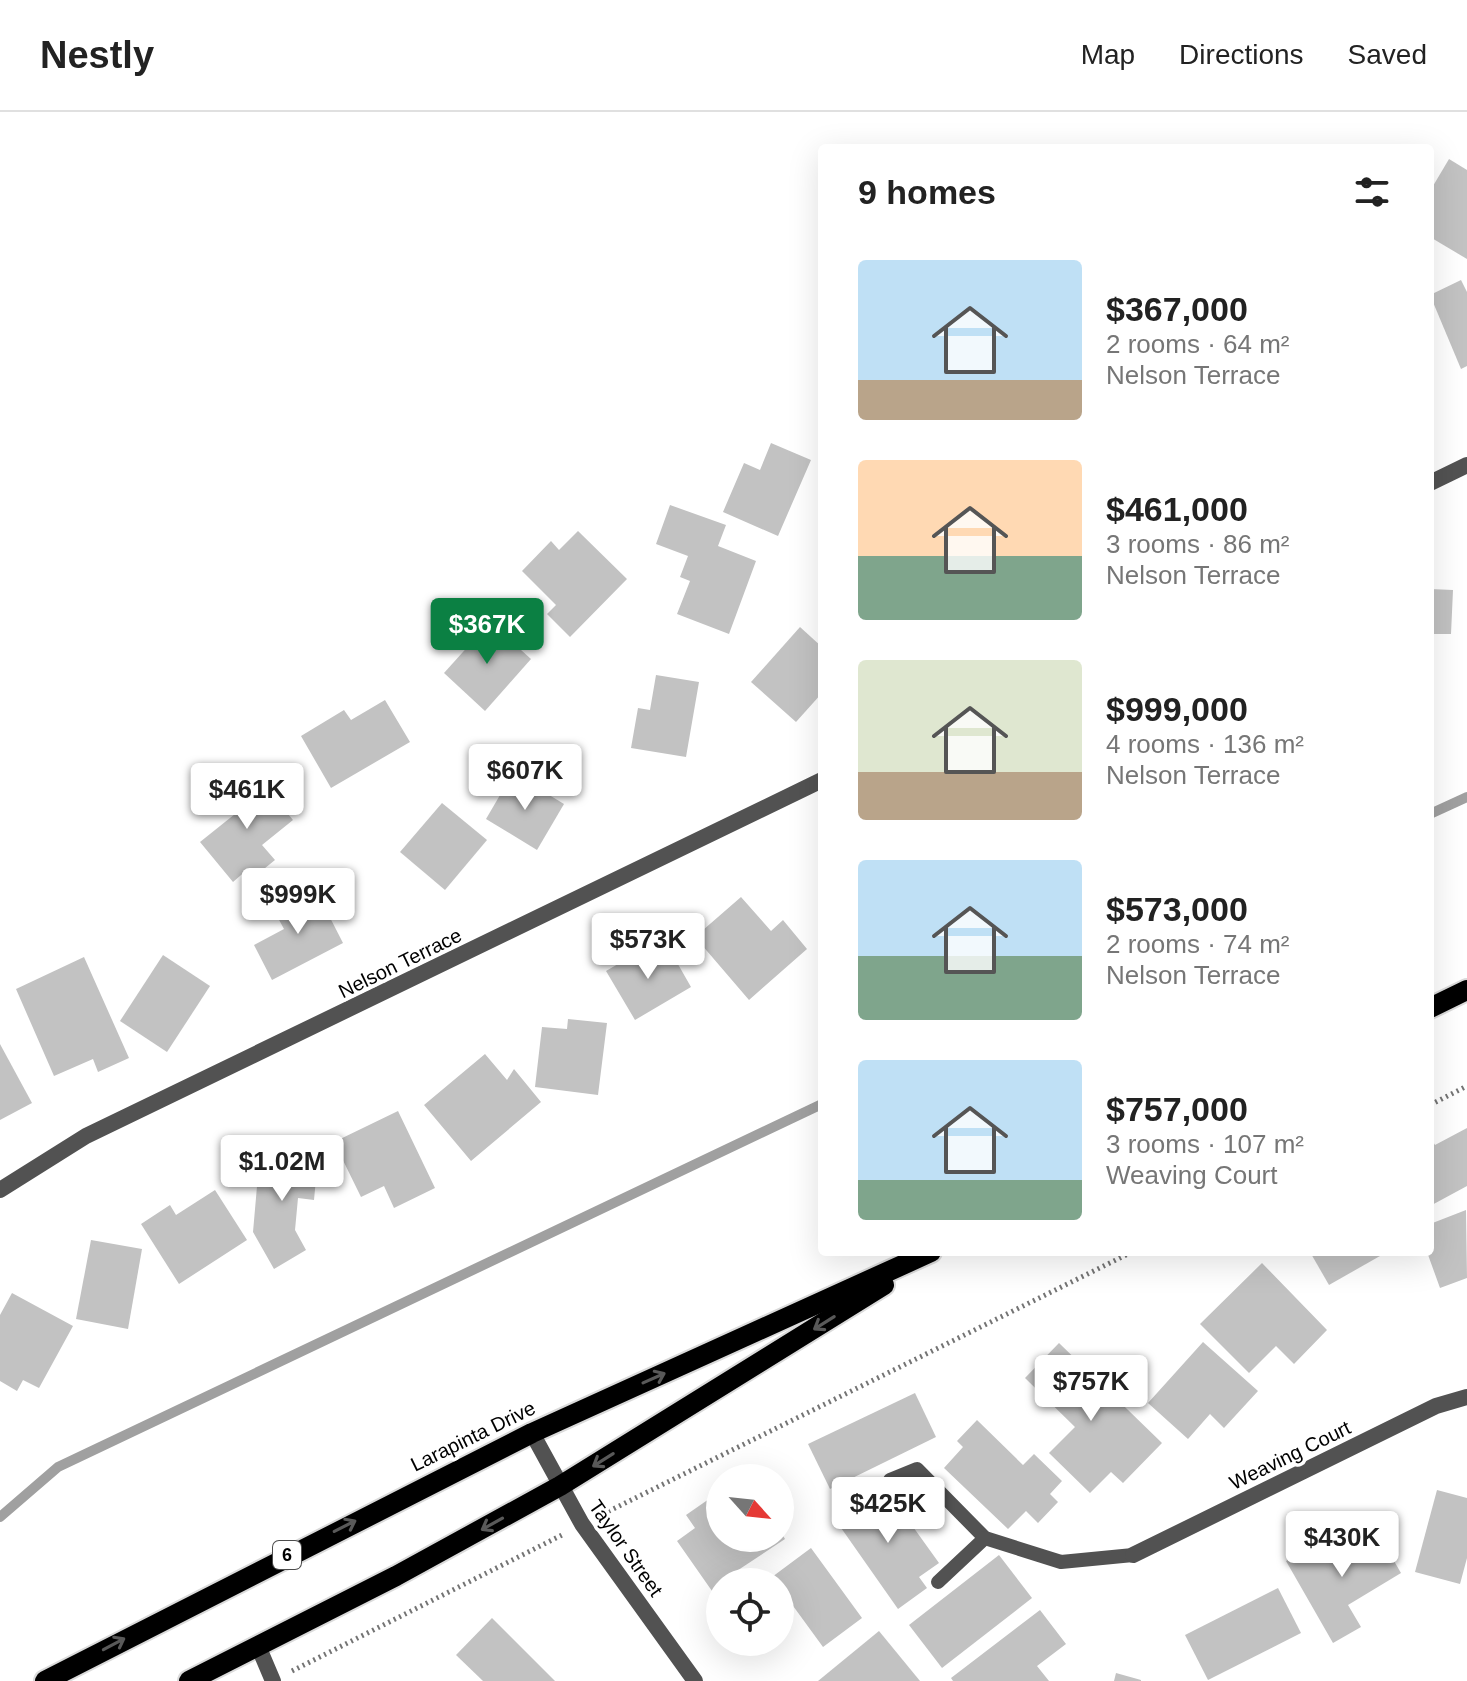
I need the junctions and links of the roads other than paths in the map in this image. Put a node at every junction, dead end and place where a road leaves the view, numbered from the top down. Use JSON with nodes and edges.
{"nodes":[{"id":1,"x":1467,"y":465,"type":"edge"},
{"id":2,"x":1434,"y":481,"type":"edge"},
{"id":3,"x":818,"y":782,"type":"edge"},
{"id":4,"x":1467,"y":990,"type":"edge"},
{"id":5,"x":1434,"y":1006,"type":"edge"},
{"id":6,"x":0,"y":1190,"type":"edge"},
{"id":7,"x":922,"y":1256,"type":"edge"},
{"id":8,"x":932,"y":1256,"type":"edge"},
{"id":9,"x":1467,"y":1397,"type":"edge"},
{"id":10,"x":532,"y":1433,"type":"junction"},
{"id":11,"x":890,"y":1480,"type":"dead end"},
{"id":12,"x":560,"y":1486,"type":"junction"},
{"id":13,"x":985,"y":1538,"type":"junction"},
{"id":14,"x":1133,"y":1555,"type":"joint"},
{"id":15,"x":938,"y":1582,"type":"dead end"},
{"id":16,"x":259,"y":1648,"type":"junction"},
{"id":17,"x":280,"y":1677,"type":"edge"},
{"id":18,"x":45,"y":1681,"type":"edge"},
{"id":19,"x":189,"y":1681,"type":"edge"},
{"id":20,"x":695,"y":1681,"type":"edge"}],
"edges":[{"from":1,"to":2,"type":"street"},
{"from":3,"to":6,"type":"street","name":"Nelson Terrace"},
{"from":4,"to":5,"type":"main road"},
{"from":10,"to":7,"type":"main road","name":"Larapinta Drive","number":"6","one_way":true},
{"from":8,"to":12,"type":"main road","one_way":true},
{"from":9,"to":14,"type":"street","name":"Weaving Court"},
{"from":10,"to":12,"type":"street","name":"Taylor Street"},
{"from":18,"to":10,"type":"main road","name":"Larapinta Drive","number":"6","one_way":true},
{"from":11,"to":13,"type":"lane"},
{"from":12,"to":16,"type":"main road","one_way":true},
{"from":12,"to":20,"type":"street","name":"Taylor Street"},
{"from":13,"to":14,"type":"lane"},
{"from":13,"to":15,"type":"lane"},
{"from":16,"to":17,"type":"street"},
{"from":16,"to":19,"type":"main road"}]}
